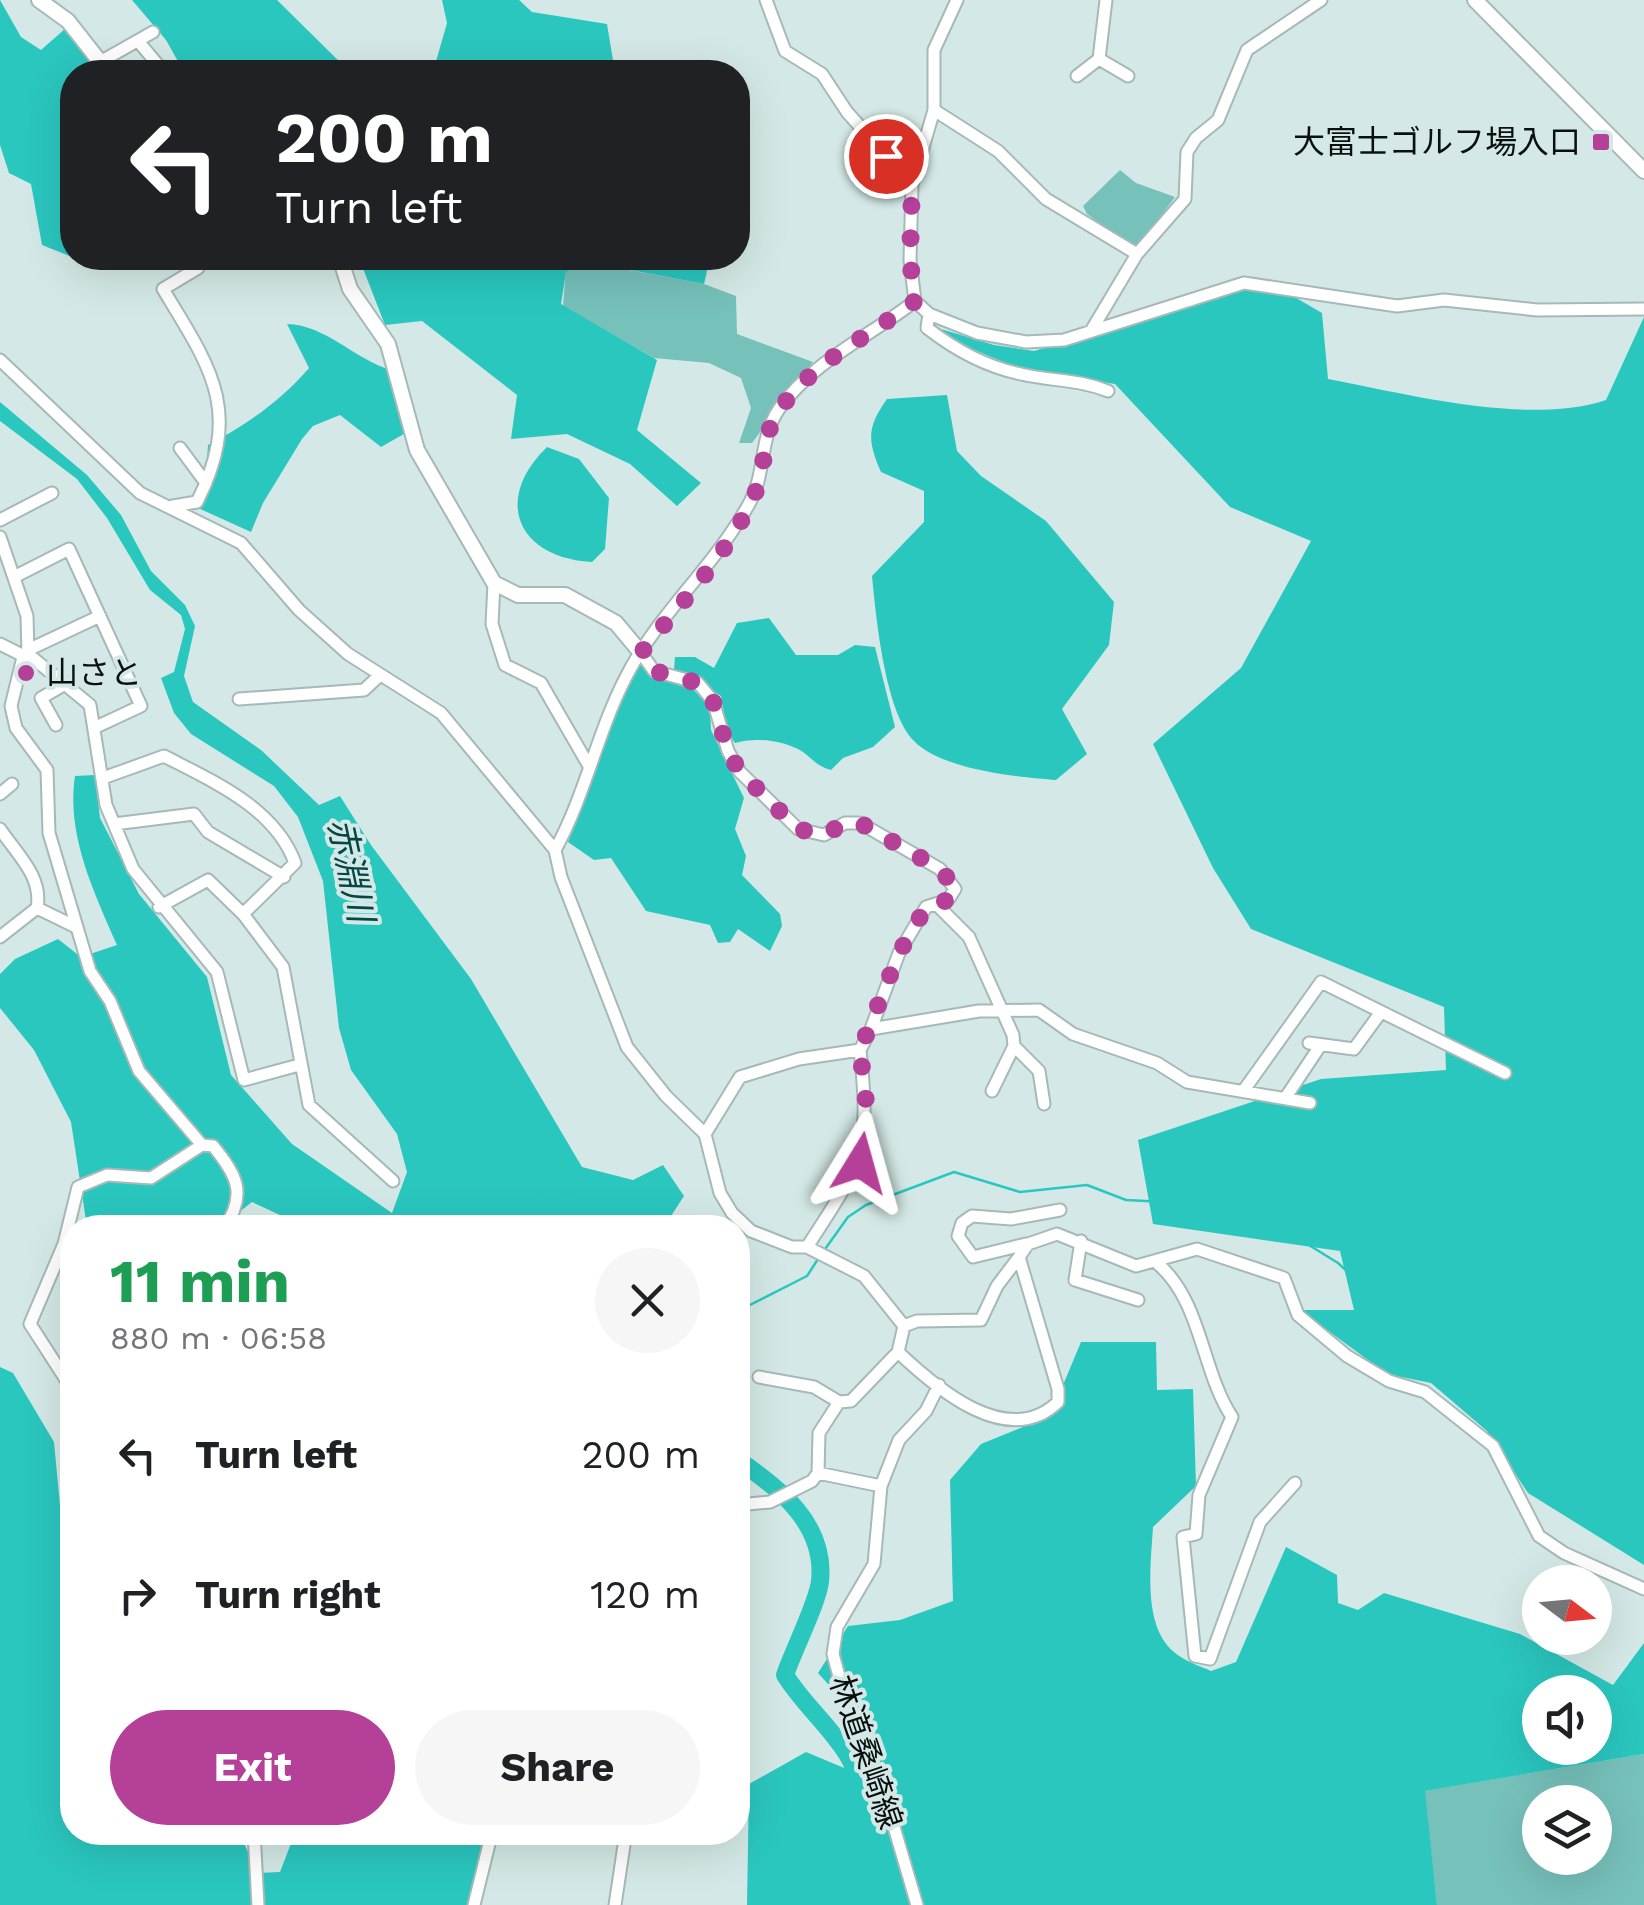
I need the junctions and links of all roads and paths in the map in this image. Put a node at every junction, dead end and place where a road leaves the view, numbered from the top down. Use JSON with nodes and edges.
{"nodes":[{"id":1,"x":39,"y":0,"type":"edge"},
{"id":2,"x":766,"y":0,"type":"edge"},
{"id":3,"x":957,"y":0,"type":"edge"},
{"id":4,"x":1106,"y":0,"type":"edge"},
{"id":5,"x":1320,"y":0,"type":"edge"},
{"id":6,"x":1475,"y":0,"type":"edge"},
{"id":7,"x":153,"y":32,"type":"dead end"},
{"id":8,"x":138,"y":40,"type":"junction"},
{"id":9,"x":1099,"y":59,"type":"junction"},
{"id":10,"x":98,"y":60,"type":"edge"},
{"id":11,"x":114,"y":60,"type":"edge"},
{"id":12,"x":154,"y":60,"type":"edge"},
{"id":13,"x":1077,"y":76,"type":"dead end"},
{"id":14,"x":1128,"y":76,"type":"dead end"},
{"id":15,"x":934,"y":110,"type":"junction"},
{"id":16,"x":1614,"y":142,"type":"junction"},
{"id":17,"x":1644,"y":150,"type":"edge"},
{"id":18,"x":1644,"y":171,"type":"edge"},
{"id":19,"x":912,"y":185,"type":"junction"},
{"id":20,"x":1137,"y":254,"type":"junction"},
{"id":21,"x":195,"y":270,"type":"edge"},
{"id":22,"x":344,"y":270,"type":"edge"},
{"id":23,"x":915,"y":301,"type":"junction"},
{"id":24,"x":1644,"y":309,"type":"edge"},
{"id":25,"x":929,"y":314,"type":"junction"},
{"id":26,"x":1090,"y":332,"type":"junction"},
{"id":27,"x":2,"y":367,"type":"edge"},
{"id":28,"x":1108,"y":390,"type":"dead end"},
{"id":29,"x":180,"y":448,"type":"dead end"},
{"id":30,"x":206,"y":483,"type":"junction"},
{"id":31,"x":52,"y":493,"type":"dead end"},
{"id":32,"x":173,"y":506,"type":"junction"},
{"id":33,"x":0,"y":520,"type":"edge"},
{"id":34,"x":0,"y":537,"type":"edge"},
{"id":35,"x":14,"y":577,"type":"junction"},
{"id":36,"x":494,"y":583,"type":"junction"},
{"id":37,"x":100,"y":616,"type":"junction"},
{"id":38,"x":0,"y":644,"type":"edge"},
{"id":39,"x":27,"y":653,"type":"junction"},
{"id":40,"x":641,"y":653,"type":"junction"},
{"id":41,"x":380,"y":676,"type":"junction"},
{"id":42,"x":67,"y":683,"type":"junction"},
{"id":43,"x":239,"y":699,"type":"dead end"},
{"id":44,"x":56,"y":725,"type":"dead end"},
{"id":45,"x":96,"y":726,"type":"junction"},
{"id":46,"x":589,"y":766,"type":"junction"},
{"id":47,"x":103,"y":778,"type":"junction"},
{"id":48,"x":12,"y":784,"type":"dead end"},
{"id":49,"x":0,"y":794,"type":"edge"},
{"id":50,"x":114,"y":824,"type":"junction"},
{"id":51,"x":0,"y":829,"type":"edge"},
{"id":52,"x":555,"y":850,"type":"junction"},
{"id":53,"x":284,"y":877,"type":"junction"},
{"id":54,"x":937,"y":905,"type":"junction"},
{"id":55,"x":159,"y":907,"type":"junction"},
{"id":56,"x":37,"y":908,"type":"junction"},
{"id":57,"x":243,"y":914,"type":"junction"},
{"id":58,"x":74,"y":926,"type":"junction"},
{"id":59,"x":3,"y":929,"type":"edge"},
{"id":60,"x":1001,"y":1011,"type":"junction"},
{"id":61,"x":1381,"y":1012,"type":"junction"},
{"id":62,"x":870,"y":1029,"type":"junction"},
{"id":63,"x":1014,"y":1046,"type":"junction"},
{"id":64,"x":860,"y":1050,"type":"junction"},
{"id":65,"x":298,"y":1065,"type":"junction"},
{"id":66,"x":1505,"y":1073,"type":"dead end"},
{"id":67,"x":992,"y":1090,"type":"dead end"},
{"id":68,"x":1244,"y":1090,"type":"junction"},
{"id":69,"x":1286,"y":1098,"type":"junction"},
{"id":70,"x":1310,"y":1103,"type":"dead end"},
{"id":71,"x":1044,"y":1104,"type":"dead end"},
{"id":72,"x":704,"y":1134,"type":"junction"},
{"id":73,"x":202,"y":1145,"type":"junction"},
{"id":74,"x":393,"y":1181,"type":"dead end"},
{"id":75,"x":1060,"y":1210,"type":"dead end"},
{"id":76,"x":71,"y":1215,"type":"edge"},
{"id":77,"x":230,"y":1215,"type":"edge"},
{"id":78,"x":733,"y":1215,"type":"edge"},
{"id":79,"x":750,"y":1229,"type":"edge"},
{"id":80,"x":1080,"y":1241,"type":"junction"},
{"id":81,"x":1030,"y":1242,"type":"junction"},
{"id":82,"x":810,"y":1248,"type":"junction"},
{"id":83,"x":60,"y":1253,"type":"edge"},
{"id":84,"x":1019,"y":1256,"type":"junction"},
{"id":85,"x":1157,"y":1263,"type":"junction"},
{"id":86,"x":1138,"y":1300,"type":"dead end"},
{"id":87,"x":904,"y":1326,"type":"junction"},
{"id":88,"x":898,"y":1352,"type":"junction"},
{"id":89,"x":60,"y":1370,"type":"edge"},
{"id":90,"x":758,"y":1377,"type":"dead end"},
{"id":91,"x":939,"y":1385,"type":"junction"},
{"id":92,"x":839,"y":1402,"type":"junction"},
{"id":93,"x":818,"y":1473,"type":"junction"},
{"id":94,"x":1295,"y":1483,"type":"dead end"},
{"id":95,"x":881,"y":1486,"type":"junction"},
{"id":96,"x":750,"y":1504,"type":"edge"},
{"id":97,"x":1644,"y":1589,"type":"edge"},
{"id":98,"x":255,"y":1845,"type":"edge"},
{"id":99,"x":489,"y":1845,"type":"edge"},
{"id":100,"x":624,"y":1845,"type":"edge"},
{"id":101,"x":258,"y":1905,"type":"edge"},
{"id":102,"x":474,"y":1905,"type":"edge"},
{"id":103,"x":614,"y":1905,"type":"edge"},
{"id":104,"x":917,"y":1905,"type":"edge"}],
"edges":[{"from":1,"to":10,"type":"street"},
{"from":2,"to":19,"type":"street"},
{"from":3,"to":15,"type":"street"},
{"from":4,"to":9,"type":"street"},
{"from":5,"to":20,"type":"street"},
{"from":6,"to":16,"type":"street"},
{"from":7,"to":8,"type":"street"},
{"from":8,"to":11,"type":"street"},
{"from":8,"to":12,"type":"street"},
{"from":9,"to":13,"type":"street"},
{"from":9,"to":14,"type":"street"},
{"from":15,"to":19,"type":"street"},
{"from":15,"to":20,"type":"street"},
{"from":16,"to":17,"type":"street"},
{"from":16,"to":18,"type":"street"},
{"from":19,"to":23,"type":"street"},
{"from":20,"to":26,"type":"street"},
{"from":21,"to":30,"type":"street"},
{"from":22,"to":36,"type":"street"},
{"from":23,"to":25,"type":"street"},
{"from":23,"to":40,"type":"street"},
{"from":24,"to":26,"type":"street"},
{"from":25,"to":26,"type":"street"},
{"from":25,"to":28,"type":"street"},
{"from":27,"to":32,"type":"street"},
{"from":29,"to":30,"type":"street"},
{"from":30,"to":32,"type":"street"},
{"from":31,"to":33,"type":"street"},
{"from":32,"to":41,"type":"street"},
{"from":34,"to":35,"type":"street"},
{"from":35,"to":37,"type":"street"},
{"from":35,"to":39,"type":"street"},
{"from":36,"to":40,"type":"street"},
{"from":36,"to":46,"type":"street"},
{"from":37,"to":39,"type":"street"},
{"from":37,"to":45,"type":"street"},
{"from":38,"to":39,"type":"street"},
{"from":39,"to":42,"type":"street"},
{"from":39,"to":58,"type":"street"},
{"from":40,"to":46,"type":"street"},
{"from":40,"to":54,"type":"street"},
{"from":41,"to":43,"type":"street"},
{"from":41,"to":52,"type":"street"},
{"from":42,"to":44,"type":"street"},
{"from":42,"to":45,"type":"street"},
{"from":45,"to":47,"type":"street"},
{"from":46,"to":52,"type":"street"},
{"from":47,"to":50,"type":"street"},
{"from":47,"to":53,"type":"street"},
{"from":48,"to":49,"type":"street"},
{"from":50,"to":53,"type":"street"},
{"from":50,"to":55,"type":"street"},
{"from":51,"to":56,"type":"street"},
{"from":52,"to":72,"type":"street"},
{"from":53,"to":57,"type":"street"},
{"from":54,"to":60,"type":"street"},
{"from":54,"to":62,"type":"street"},
{"from":55,"to":57,"type":"street"},
{"from":55,"to":65,"type":"street"},
{"from":56,"to":58,"type":"street"},
{"from":56,"to":59,"type":"street"},
{"from":57,"to":65,"type":"street"},
{"from":58,"to":73,"type":"street"},
{"from":60,"to":62,"type":"street"},
{"from":60,"to":63,"type":"street"},
{"from":60,"to":68,"type":"street"},
{"from":61,"to":66,"type":"street"},
{"from":61,"to":68,"type":"street"},
{"from":61,"to":69,"type":"street"},
{"from":62,"to":64,"type":"street"},
{"from":63,"to":67,"type":"street"},
{"from":63,"to":71,"type":"street"},
{"from":64,"to":72,"type":"street"},
{"from":64,"to":82,"type":"street"},
{"from":65,"to":74,"type":"street"},
{"from":68,"to":69,"type":"street"},
{"from":69,"to":70,"type":"street"},
{"from":72,"to":78,"type":"street"},
{"from":73,"to":76,"type":"street"},
{"from":73,"to":77,"type":"street"},
{"from":75,"to":81,"type":"street"},
{"from":79,"to":82,"type":"street"},
{"from":80,"to":81,"type":"street"},
{"from":80,"to":85,"type":"street"},
{"from":80,"to":86,"type":"street"},
{"from":81,"to":84,"type":"street"},
{"from":82,"to":87,"type":"street"},
{"from":83,"to":89,"type":"street"},
{"from":84,"to":87,"type":"street"},
{"from":84,"to":91,"type":"street"},
{"from":85,"to":94,"type":"street"},
{"from":85,"to":97,"type":"street"},
{"from":87,"to":88,"type":"street"},
{"from":88,"to":91,"type":"street"},
{"from":88,"to":92,"type":"street"},
{"from":90,"to":92,"type":"street"},
{"from":91,"to":95,"type":"street","name":"林道桑崎線"},
{"from":92,"to":93,"type":"street"},
{"from":93,"to":95,"type":"street"},
{"from":93,"to":96,"type":"street"},
{"from":95,"to":104,"type":"street","name":"林道桑崎線"},
{"from":98,"to":101,"type":"street"},
{"from":99,"to":102,"type":"street"},
{"from":100,"to":103,"type":"street"}]}
